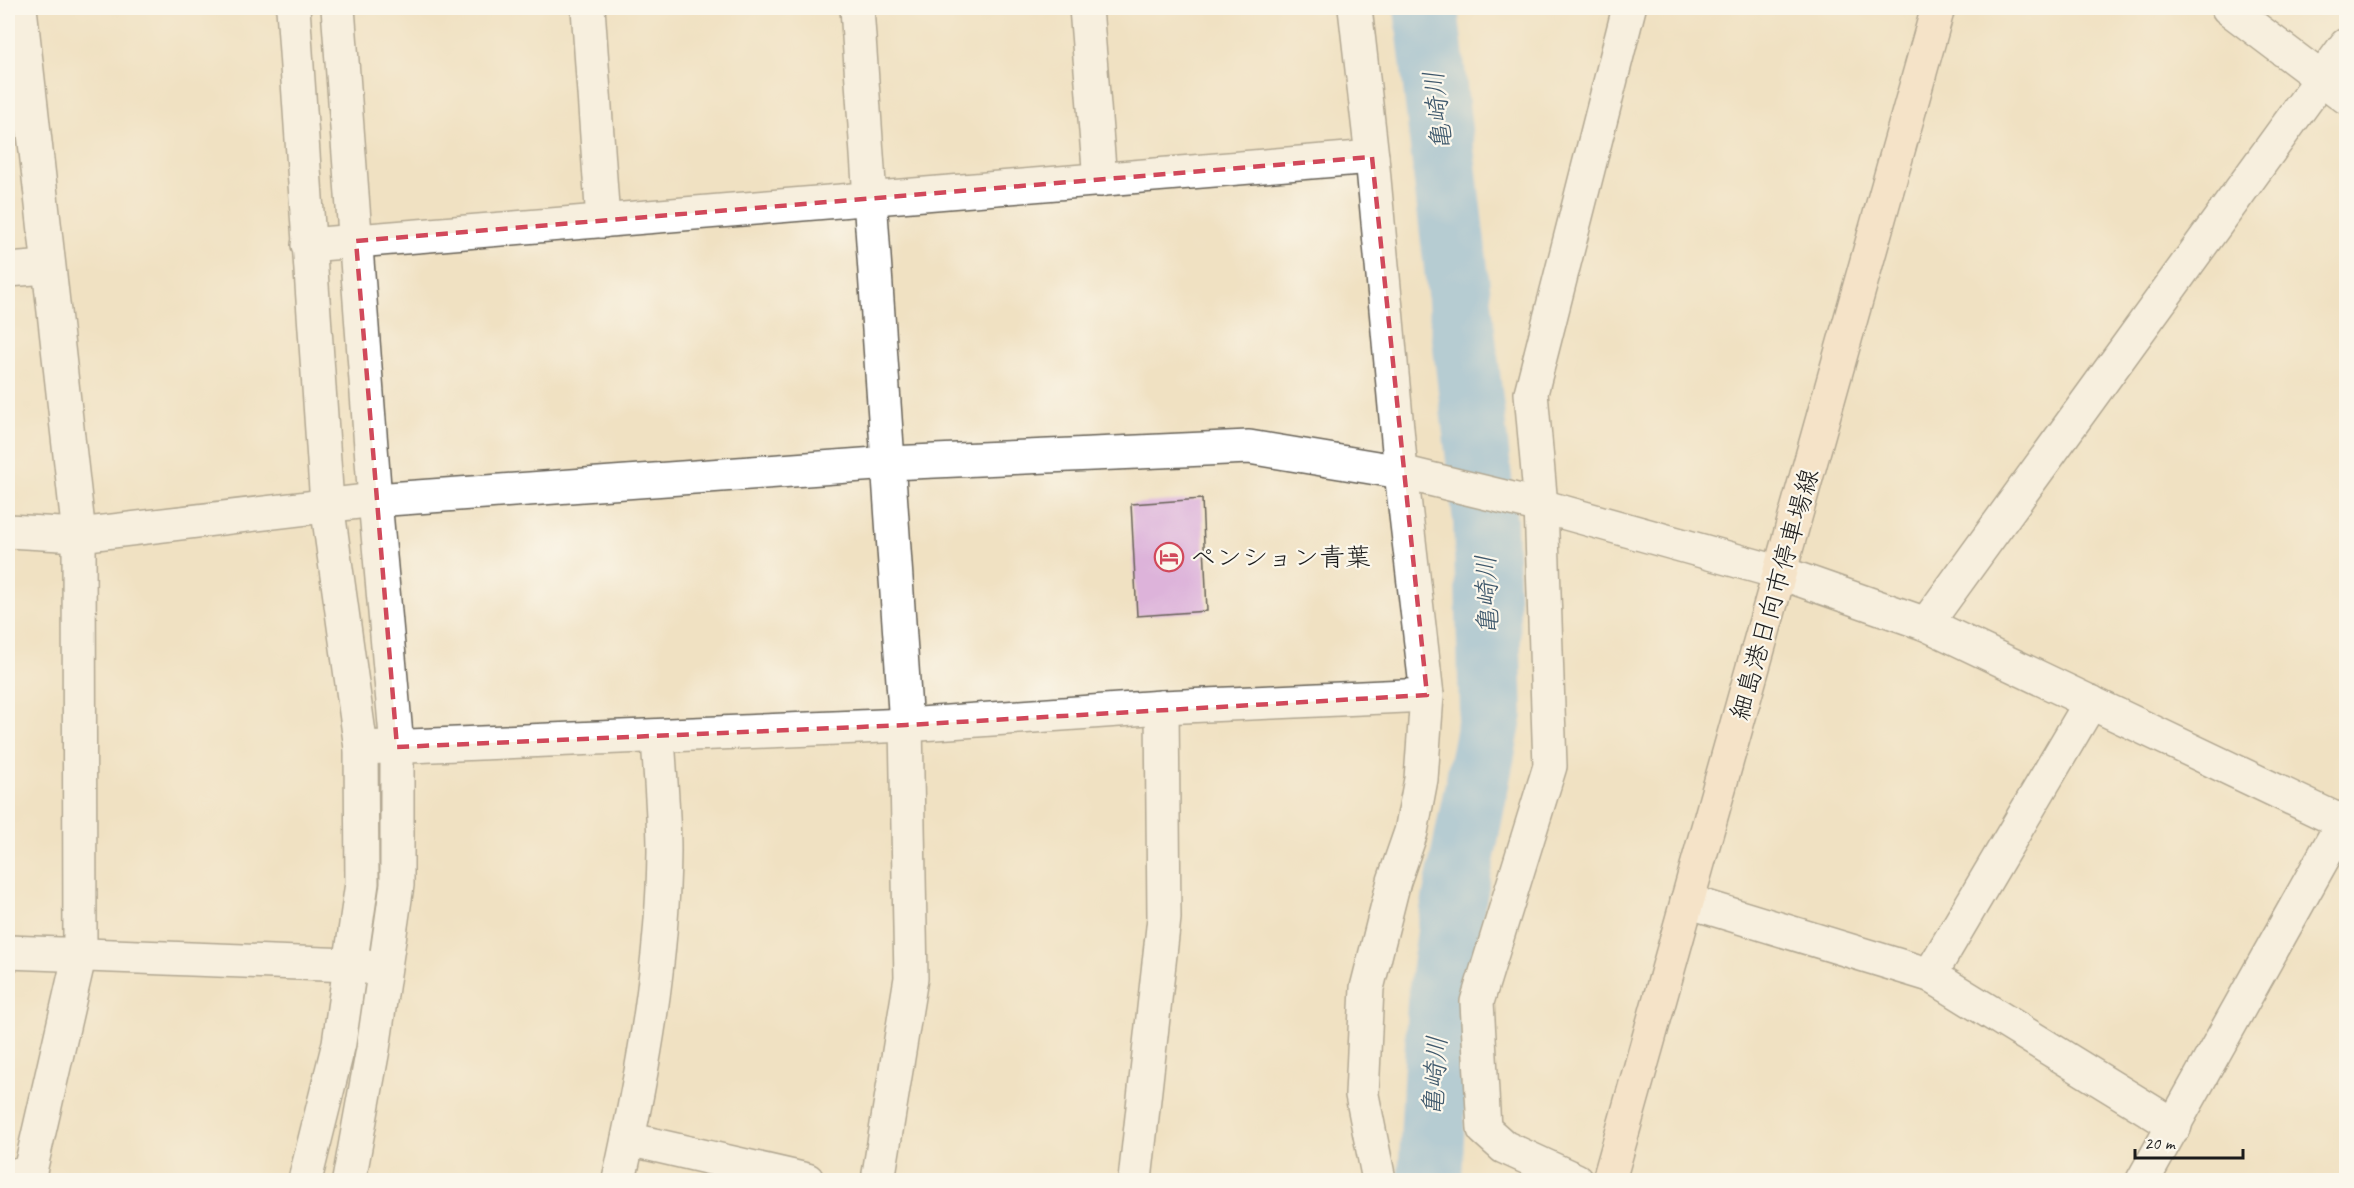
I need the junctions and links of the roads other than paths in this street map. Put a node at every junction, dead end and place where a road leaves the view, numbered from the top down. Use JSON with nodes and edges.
{"nodes":[{"id":1,"x":20,"y":8,"type":"edge"},
{"id":2,"x":293,"y":8,"type":"edge"},
{"id":3,"x":338,"y":8,"type":"edge"},
{"id":4,"x":588,"y":8,"type":"edge"},
{"id":5,"x":858,"y":8,"type":"edge"},
{"id":6,"x":1086,"y":8,"type":"edge"},
{"id":7,"x":1354,"y":8,"type":"edge"},
{"id":8,"x":1629,"y":8,"type":"edge"},
{"id":9,"x":1938,"y":8,"type":"edge"},
{"id":10,"x":2228,"y":8,"type":"edge"},
{"id":11,"x":2346,"y":45,"type":"edge"},
{"id":12,"x":2334,"y":88,"type":"edge"},
{"id":13,"x":1372,"y":158,"type":"junction"},
{"id":14,"x":1100,"y":180,"type":"junction"},
{"id":15,"x":872,"y":199,"type":"junction"},
{"id":16,"x":603,"y":221,"type":"junction"},
{"id":17,"x":356,"y":241,"type":"junction"},
{"id":18,"x":308,"y":245,"type":"junction"},
{"id":19,"x":47,"y":267,"type":"junction"},
{"id":20,"x":8,"y":270,"type":"edge"},
{"id":21,"x":890,"y":463,"type":"junction"},
{"id":22,"x":1401,"y":472,"type":"junction"},
{"id":23,"x":375,"y":500,"type":"junction"},
{"id":24,"x":327,"y":504,"type":"junction"},
{"id":25,"x":1541,"y":506,"type":"junction"},
{"id":26,"x":8,"y":531,"type":"edge"},
{"id":27,"x":79,"y":535,"type":"junction"},
{"id":28,"x":1781,"y":573,"type":"junction"},
{"id":29,"x":1926,"y":624,"type":"junction"},
{"id":30,"x":1427,"y":695,"type":"junction"},
{"id":31,"x":2091,"y":702,"type":"junction"},
{"id":32,"x":1162,"y":707,"type":"junction"},
{"id":33,"x":906,"y":725,"type":"junction"},
{"id":34,"x":658,"y":737,"type":"junction"},
{"id":35,"x":397,"y":747,"type":"junction"},
{"id":36,"x":360,"y":748,"type":"junction"},
{"id":37,"x":2346,"y":821,"type":"edge"},
{"id":38,"x":1687,"y":901,"type":"junction"},
{"id":39,"x":8,"y":952,"type":"edge"},
{"id":40,"x":80,"y":953,"type":"junction"},
{"id":41,"x":350,"y":964,"type":"junction"},
{"id":42,"x":384,"y":969,"type":"junction"},
{"id":43,"x":1930,"y":975,"type":"junction"},
{"id":44,"x":2175,"y":1126,"type":"junction"},
{"id":45,"x":628,"y":1139,"type":"junction"},
{"id":46,"x":8,"y":1177,"type":"edge"},
{"id":47,"x":305,"y":1180,"type":"edge"},
{"id":48,"x":349,"y":1180,"type":"edge"},
{"id":49,"x":620,"y":1180,"type":"edge"},
{"id":50,"x":807,"y":1180,"type":"edge"},
{"id":51,"x":878,"y":1180,"type":"edge"},
{"id":52,"x":1135,"y":1180,"type":"edge"},
{"id":53,"x":1378,"y":1180,"type":"edge"},
{"id":54,"x":1576,"y":1180,"type":"edge"},
{"id":55,"x":1610,"y":1180,"type":"edge"},
{"id":56,"x":2143,"y":1180,"type":"edge"}],
"edges":[{"from":1,"to":19,"type":"street"},
{"from":2,"to":18,"type":"street"},
{"from":3,"to":17,"type":"street"},
{"from":4,"to":16,"type":"street"},
{"from":5,"to":15,"type":"street"},
{"from":6,"to":14,"type":"street"},
{"from":7,"to":13,"type":"street"},
{"from":8,"to":25,"type":"street"},
{"from":9,"to":28,"type":"main road","name":"細島港日向市停車場線"},
{"from":10,"to":12,"type":"street"},
{"from":11,"to":12,"type":"street"},
{"from":12,"to":29,"type":"street"},
{"from":13,"to":14,"type":"street"},
{"from":13,"to":22,"type":"street"},
{"from":14,"to":15,"type":"street"},
{"from":15,"to":16,"type":"street"},
{"from":15,"to":21,"type":"street"},
{"from":16,"to":17,"type":"street"},
{"from":17,"to":18,"type":"street"},
{"from":17,"to":23,"type":"street"},
{"from":18,"to":24,"type":"street"},
{"from":19,"to":20,"type":"street"},
{"from":19,"to":27,"type":"street"},
{"from":21,"to":22,"type":"street"},
{"from":21,"to":23,"type":"street"},
{"from":21,"to":33,"type":"street"},
{"from":22,"to":25,"type":"street"},
{"from":22,"to":30,"type":"street"},
{"from":23,"to":24,"type":"street"},
{"from":23,"to":35,"type":"street"},
{"from":24,"to":27,"type":"street"},
{"from":24,"to":36,"type":"street"},
{"from":25,"to":28,"type":"street"},
{"from":25,"to":54,"type":"street"},
{"from":26,"to":27,"type":"street"},
{"from":27,"to":40,"type":"street"},
{"from":28,"to":29,"type":"street"},
{"from":28,"to":38,"type":"main road","name":"細島港日向市停車場線"},
{"from":29,"to":31,"type":"street"},
{"from":30,"to":32,"type":"street"},
{"from":30,"to":53,"type":"street"},
{"from":31,"to":37,"type":"street"},
{"from":31,"to":43,"type":"street"},
{"from":32,"to":33,"type":"street"},
{"from":32,"to":52,"type":"street"},
{"from":33,"to":34,"type":"street"},
{"from":33,"to":51,"type":"street"},
{"from":34,"to":35,"type":"street"},
{"from":34,"to":45,"type":"street"},
{"from":35,"to":36,"type":"street"},
{"from":35,"to":42,"type":"street"},
{"from":36,"to":41,"type":"street"},
{"from":37,"to":44,"type":"street"},
{"from":38,"to":43,"type":"street"},
{"from":38,"to":55,"type":"main road","name":"細島港日向市停車場線"},
{"from":39,"to":40,"type":"street"},
{"from":40,"to":41,"type":"street"},
{"from":40,"to":46,"type":"street"},
{"from":41,"to":42,"type":"street"},
{"from":41,"to":47,"type":"street"},
{"from":42,"to":48,"type":"street"},
{"from":43,"to":44,"type":"street"},
{"from":44,"to":56,"type":"street"},
{"from":45,"to":49,"type":"street"},
{"from":45,"to":50,"type":"street"}]}
